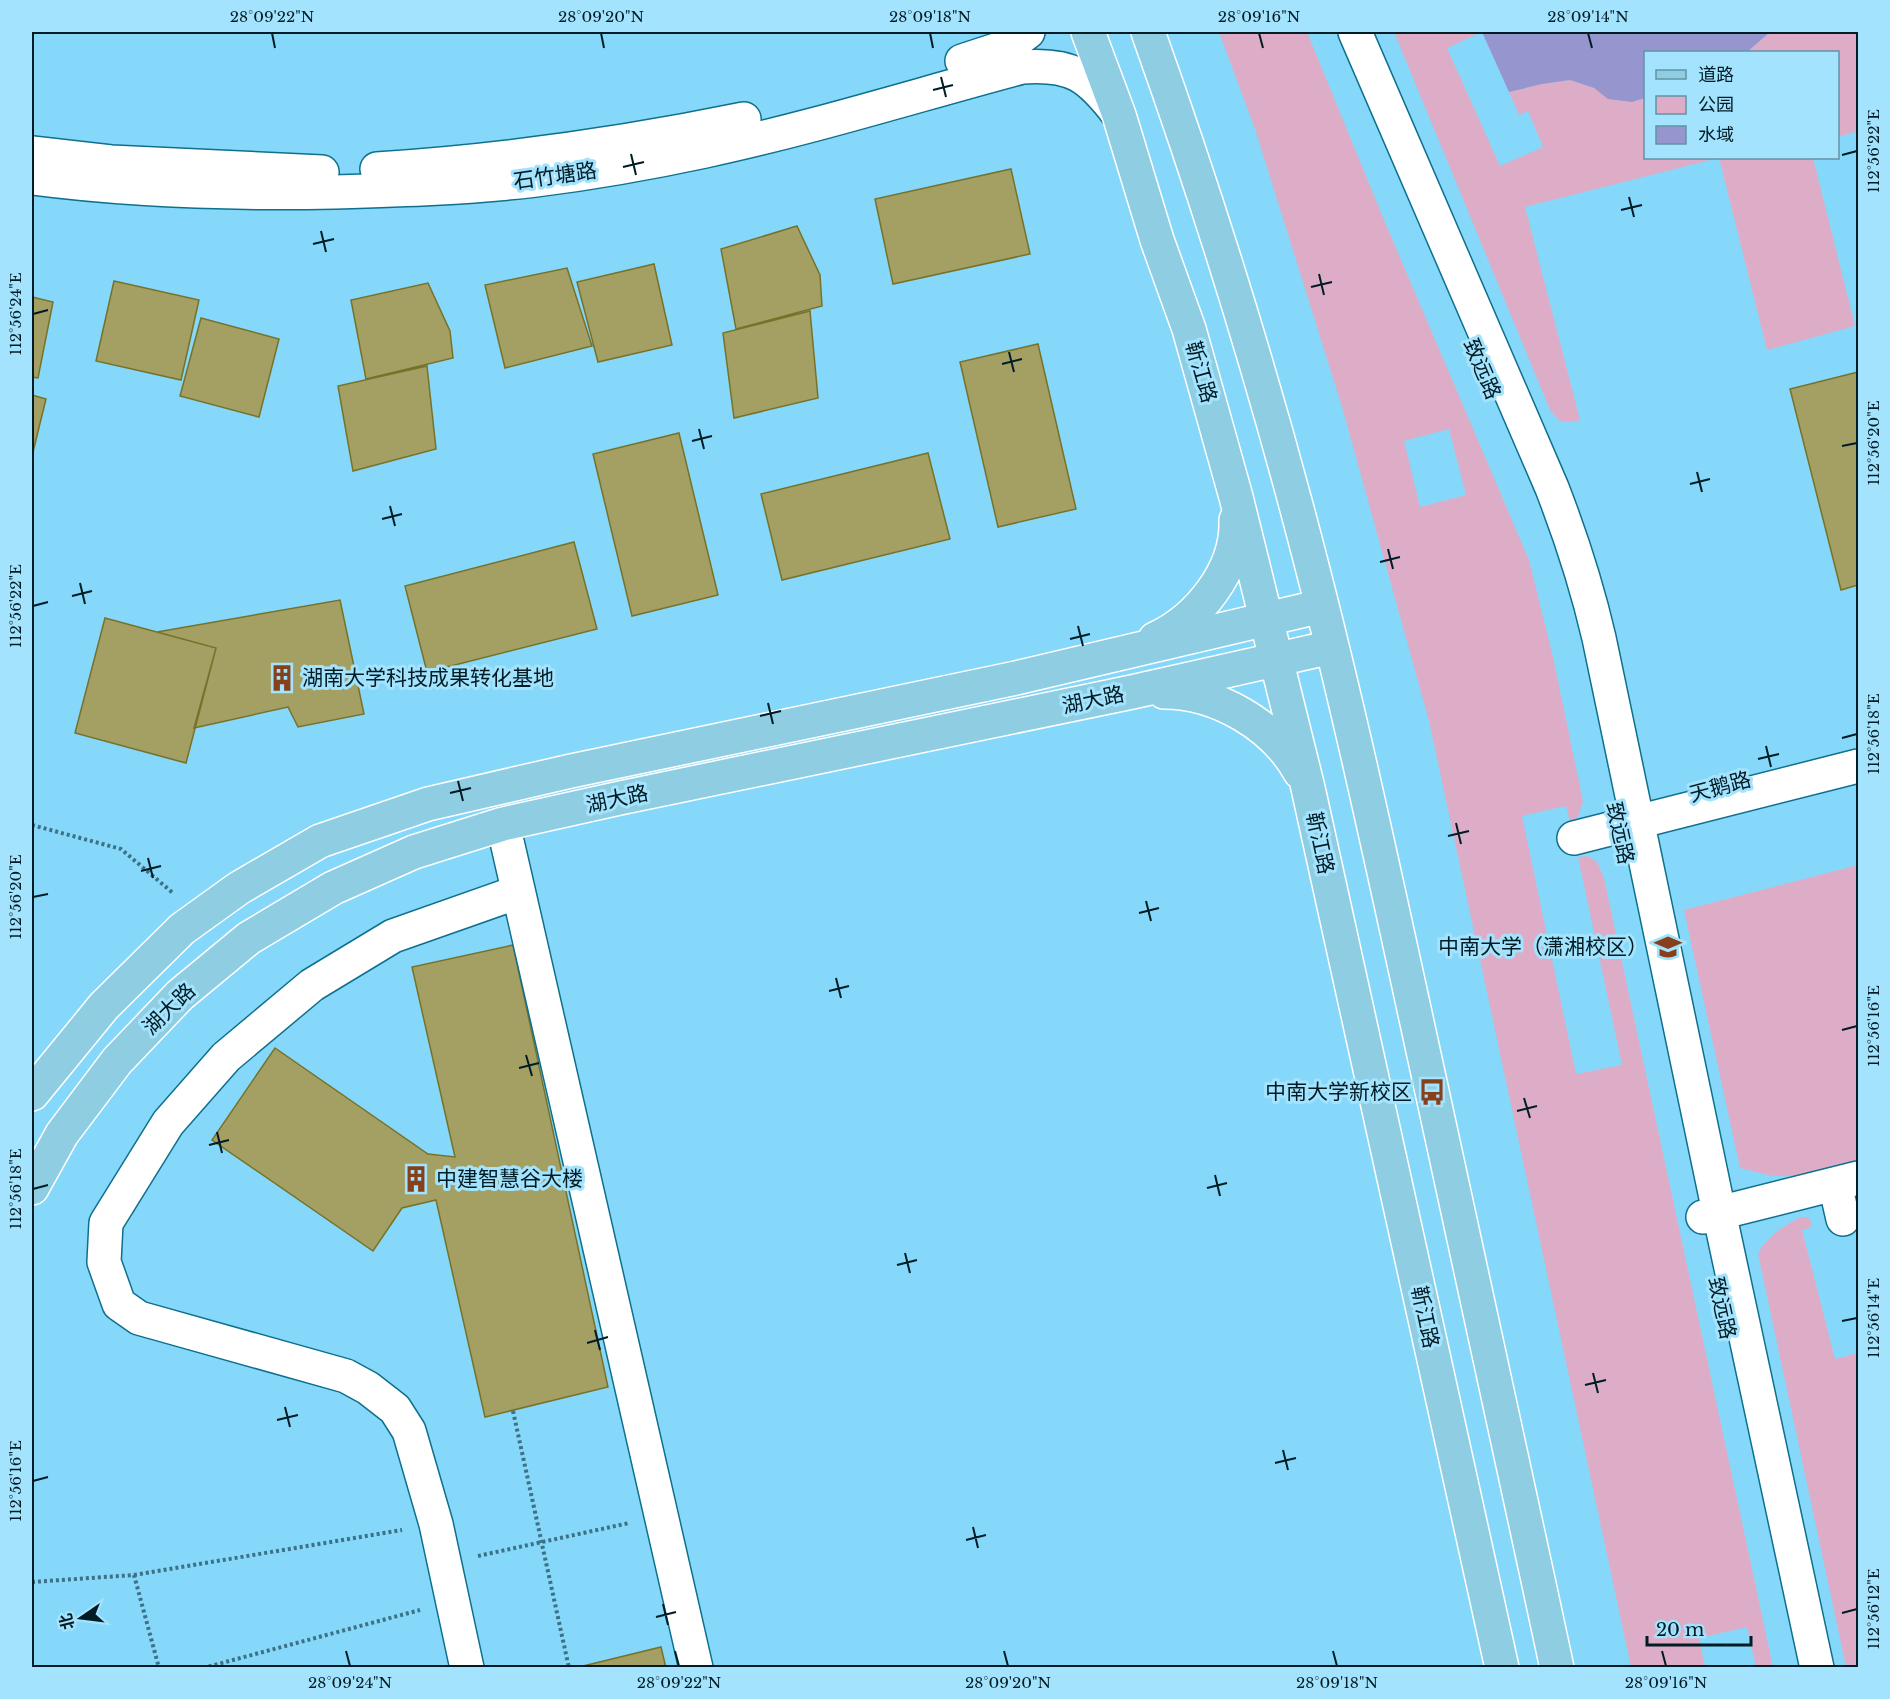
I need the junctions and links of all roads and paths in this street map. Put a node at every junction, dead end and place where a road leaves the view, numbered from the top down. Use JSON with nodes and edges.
{"nodes":[{"id":1,"x":1028,"y":32,"type":"edge"},
{"id":2,"x":1088,"y":32,"type":"edge"},
{"id":3,"x":1148,"y":32,"type":"edge"},
{"id":4,"x":1336,"y":32,"type":"edge"},
{"id":5,"x":1355,"y":32,"type":"edge"},
{"id":6,"x":1119,"y":115,"type":"junction"},
{"id":7,"x":32,"y":153,"type":"edge"},
{"id":8,"x":32,"y":178,"type":"edge"},
{"id":9,"x":1236,"y":497,"type":"junction"},
{"id":10,"x":1322,"y":606,"type":"junction"},
{"id":11,"x":1266,"y":620,"type":"junction"},
{"id":12,"x":1332,"y":647,"type":"junction"},
{"id":13,"x":1124,"y":653,"type":"junction"},
{"id":14,"x":1275,"y":661,"type":"junction"},
{"id":15,"x":1132,"y":692,"type":"junction"},
{"id":16,"x":1858,"y":750,"type":"edge"},
{"id":17,"x":1858,"y":766,"type":"edge"},
{"id":18,"x":1308,"y":788,"type":"junction"},
{"id":19,"x":1626,"y":818,"type":"junction"},
{"id":20,"x":503,"y":824,"type":"junction"},
{"id":21,"x":32,"y":825,"type":"edge"},
{"id":22,"x":1574,"y":838,"type":"dead end"},
{"id":23,"x":518,"y":892,"type":"junction"},
{"id":24,"x":200,"y":916,"type":"junction"},
{"id":25,"x":32,"y":1094,"type":"edge"},
{"id":26,"x":1847,"y":1181,"type":"edge"},
{"id":27,"x":32,"y":1188,"type":"edge"},
{"id":28,"x":1711,"y":1215,"type":"junction"},
{"id":29,"x":1843,"y":1220,"type":"dead end"},
{"id":30,"x":513,"y":1411,"type":"dead end"},
{"id":31,"x":662,"y":1516,"type":"junction"},
{"id":32,"x":436,"y":1524,"type":"junction"},
{"id":33,"x":541,"y":1542,"type":"junction"},
{"id":34,"x":445,"y":1564,"type":"junction"},
{"id":35,"x":134,"y":1575,"type":"junction"},
{"id":36,"x":32,"y":1582,"type":"edge"},
{"id":37,"x":453,"y":1602,"type":"junction"},
{"id":38,"x":159,"y":1668,"type":"edge"},
{"id":39,"x":203,"y":1668,"type":"edge"},
{"id":40,"x":467,"y":1668,"type":"edge"},
{"id":41,"x":569,"y":1668,"type":"edge"},
{"id":42,"x":696,"y":1668,"type":"edge"},
{"id":43,"x":1502,"y":1668,"type":"edge"},
{"id":44,"x":1557,"y":1668,"type":"edge"},
{"id":45,"x":1799,"y":1668,"type":"edge"},
{"id":46,"x":1817,"y":1668,"type":"edge"}],
"edges":[{"from":1,"to":7,"type":"street","name":"石竹塘路"},
{"from":2,"to":6,"type":"main road","name":"靳江路"},
{"from":3,"to":10,"type":"main road"},
{"from":4,"to":19,"type":"street","name":"致远路"},
{"from":5,"to":19,"type":"street"},
{"from":6,"to":8,"type":"street","name":"石竹塘路"},
{"from":6,"to":9,"type":"main road","name":"靳江路"},
{"from":9,"to":11,"type":"main road","name":"靳江路"},
{"from":9,"to":13,"type":"main road"},
{"from":10,"to":11,"type":"main road"},
{"from":10,"to":12,"type":"main road"},
{"from":11,"to":13,"type":"main road"},
{"from":11,"to":14,"type":"main road","name":"靳江路"},
{"from":12,"to":14,"type":"main road","name":"湖大路"},
{"from":12,"to":44,"type":"main road"},
{"from":13,"to":24,"type":"main road"},
{"from":14,"to":15,"type":"main road","name":"湖大路"},
{"from":14,"to":18,"type":"main road","name":"靳江路"},
{"from":15,"to":18,"type":"main road"},
{"from":15,"to":20,"type":"main road","name":"湖大路"},
{"from":16,"to":19,"type":"street","name":"天鹅路"},
{"from":17,"to":19,"type":"street"},
{"from":18,"to":43,"type":"main road","name":"靳江路"},
{"from":19,"to":22,"type":"street"},
{"from":19,"to":28,"type":"street","name":"致远路"},
{"from":20,"to":23,"type":"street"},
{"from":20,"to":27,"type":"main road","name":"湖大路"},
{"from":21,"to":24,"type":"path"},
{"from":23,"to":31,"type":"street"},
{"from":23,"to":32,"type":"street"},
{"from":24,"to":25,"type":"main road"},
{"from":26,"to":28,"type":"street"},
{"from":26,"to":29,"type":"street"},
{"from":28,"to":45,"type":"street","name":"致远路"},
{"from":28,"to":46,"type":"street"},
{"from":30,"to":33,"type":"path"},
{"from":31,"to":33,"type":"path"},
{"from":31,"to":42,"type":"street"},
{"from":32,"to":34,"type":"street"},
{"from":32,"to":35,"type":"path"},
{"from":33,"to":34,"type":"path"},
{"from":33,"to":41,"type":"path"},
{"from":34,"to":37,"type":"street"},
{"from":35,"to":36,"type":"path"},
{"from":35,"to":38,"type":"path"},
{"from":37,"to":39,"type":"path"},
{"from":37,"to":40,"type":"street"}]}
